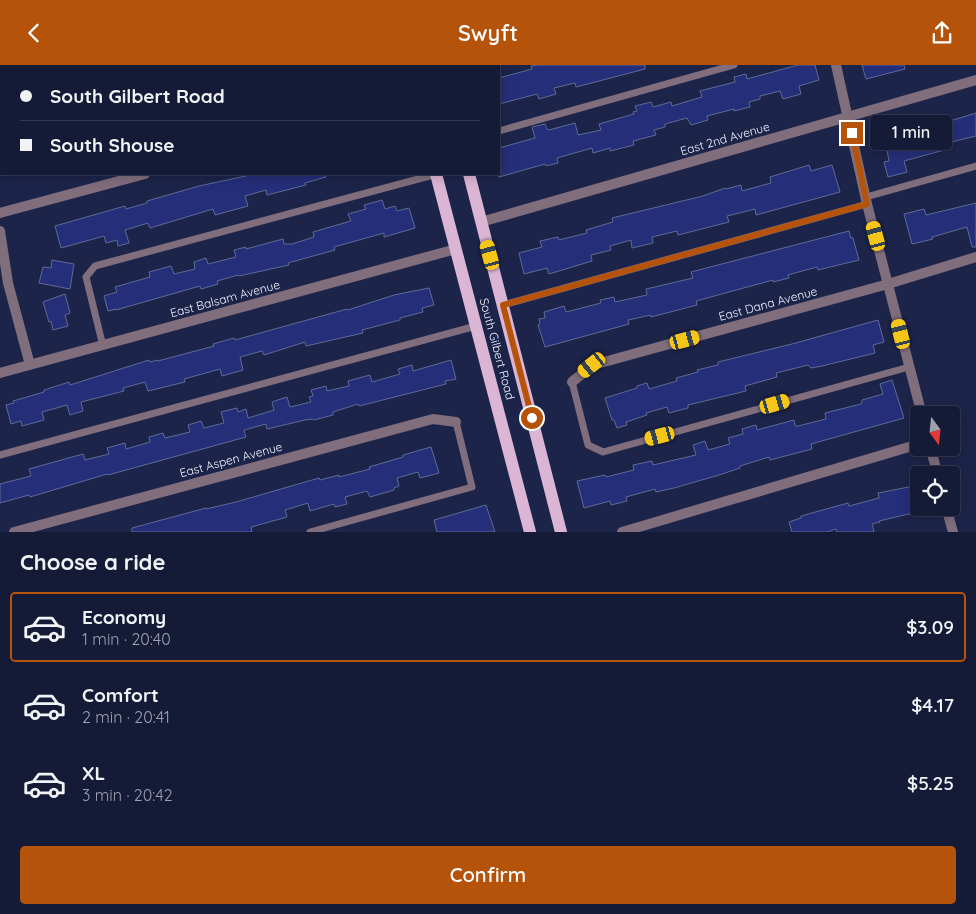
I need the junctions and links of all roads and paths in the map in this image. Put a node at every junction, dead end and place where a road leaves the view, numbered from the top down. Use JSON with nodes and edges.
{"nodes":[{"id":1,"x":734,"y":65,"type":"edge"},
{"id":2,"x":836,"y":65,"type":"edge"},
{"id":3,"x":976,"y":80,"type":"edge"},
{"id":4,"x":848,"y":116,"type":"junction"},
{"id":5,"x":500,"y":131,"type":"edge"},
{"id":6,"x":976,"y":166,"type":"edge"},
{"id":7,"x":141,"y":175,"type":"edge"},
{"id":8,"x":432,"y":175,"type":"edge"},
{"id":9,"x":436,"y":175,"type":"edge"},
{"id":10,"x":469,"y":175,"type":"edge"},
{"id":11,"x":867,"y":201,"type":"junction"},
{"id":12,"x":0,"y":213,"type":"edge"},
{"id":13,"x":481,"y":222,"type":"junction"},
{"id":14,"x":0,"y":231,"type":"edge"},
{"id":15,"x":456,"y":249,"type":"junction"},
{"id":16,"x":976,"y":257,"type":"edge"},
{"id":17,"x":888,"y":284,"type":"junction"},
{"id":18,"x":503,"y":305,"type":"junction"},
{"id":19,"x":476,"y":326,"type":"junction"},
{"id":20,"x":103,"y":346,"type":"junction"},
{"id":21,"x":30,"y":365,"type":"junction"},
{"id":22,"x":909,"y":367,"type":"junction"},
{"id":23,"x":0,"y":373,"type":"edge"},
{"id":24,"x":572,"y":382,"type":"joint"},
{"id":25,"x":920,"y":406,"type":"edge"},
{"id":26,"x":456,"y":422,"type":"joint"},
{"id":27,"x":910,"y":447,"type":"edge"},
{"id":28,"x":0,"y":455,"type":"edge"},
{"id":29,"x":949,"y":516,"type":"edge"},
{"id":30,"x":14,"y":531,"type":"edge"},
{"id":31,"x":310,"y":531,"type":"edge"},
{"id":32,"x":530,"y":531,"type":"edge"},
{"id":33,"x":561,"y":531,"type":"edge"},
{"id":34,"x":622,"y":531,"type":"edge"},
{"id":35,"x":953,"y":531,"type":"edge"}],
"edges":[{"from":1,"to":5,"type":"lane"},
{"from":2,"to":4,"type":"street"},
{"from":3,"to":4,"type":"street","name":"East 2nd Avenue"},
{"from":4,"to":11,"type":"street"},
{"from":4,"to":13,"type":"street","name":"East 2nd Avenue"},
{"from":6,"to":11,"type":"lane"},
{"from":7,"to":12,"type":"street"},
{"from":8,"to":20,"type":"lane"},
{"from":9,"to":15,"type":"main road","name":"South Gilbert Road"},
{"from":10,"to":13,"type":"main road","name":"South Gilbert Road"},
{"from":11,"to":17,"type":"street"},
{"from":11,"to":18,"type":"lane"},
{"from":13,"to":18,"type":"main road","name":"South Gilbert Road"},
{"from":14,"to":21,"type":"street"},
{"from":15,"to":19,"type":"main road","name":"South Gilbert Road"},
{"from":15,"to":20,"type":"street","name":"East Balsam Avenue"},
{"from":16,"to":17,"type":"street","name":"East Dana Avenue"},
{"from":17,"to":22,"type":"street"},
{"from":17,"to":24,"type":"street","name":"East Dana Avenue"},
{"from":18,"to":33,"type":"main road","name":"South Gilbert Road"},
{"from":19,"to":28,"type":"lane"},
{"from":19,"to":32,"type":"main road","name":"South Gilbert Road"},
{"from":20,"to":21,"type":"street","name":"East Balsam Avenue"},
{"from":21,"to":23,"type":"street","name":"East Balsam Avenue"},
{"from":22,"to":24,"type":"lane"},
{"from":22,"to":25,"type":"street"},
{"from":26,"to":30,"type":"street","name":"East Aspen Avenue"},
{"from":26,"to":31,"type":"lane"},
{"from":27,"to":34,"type":"street"},
{"from":29,"to":35,"type":"street"}]}
